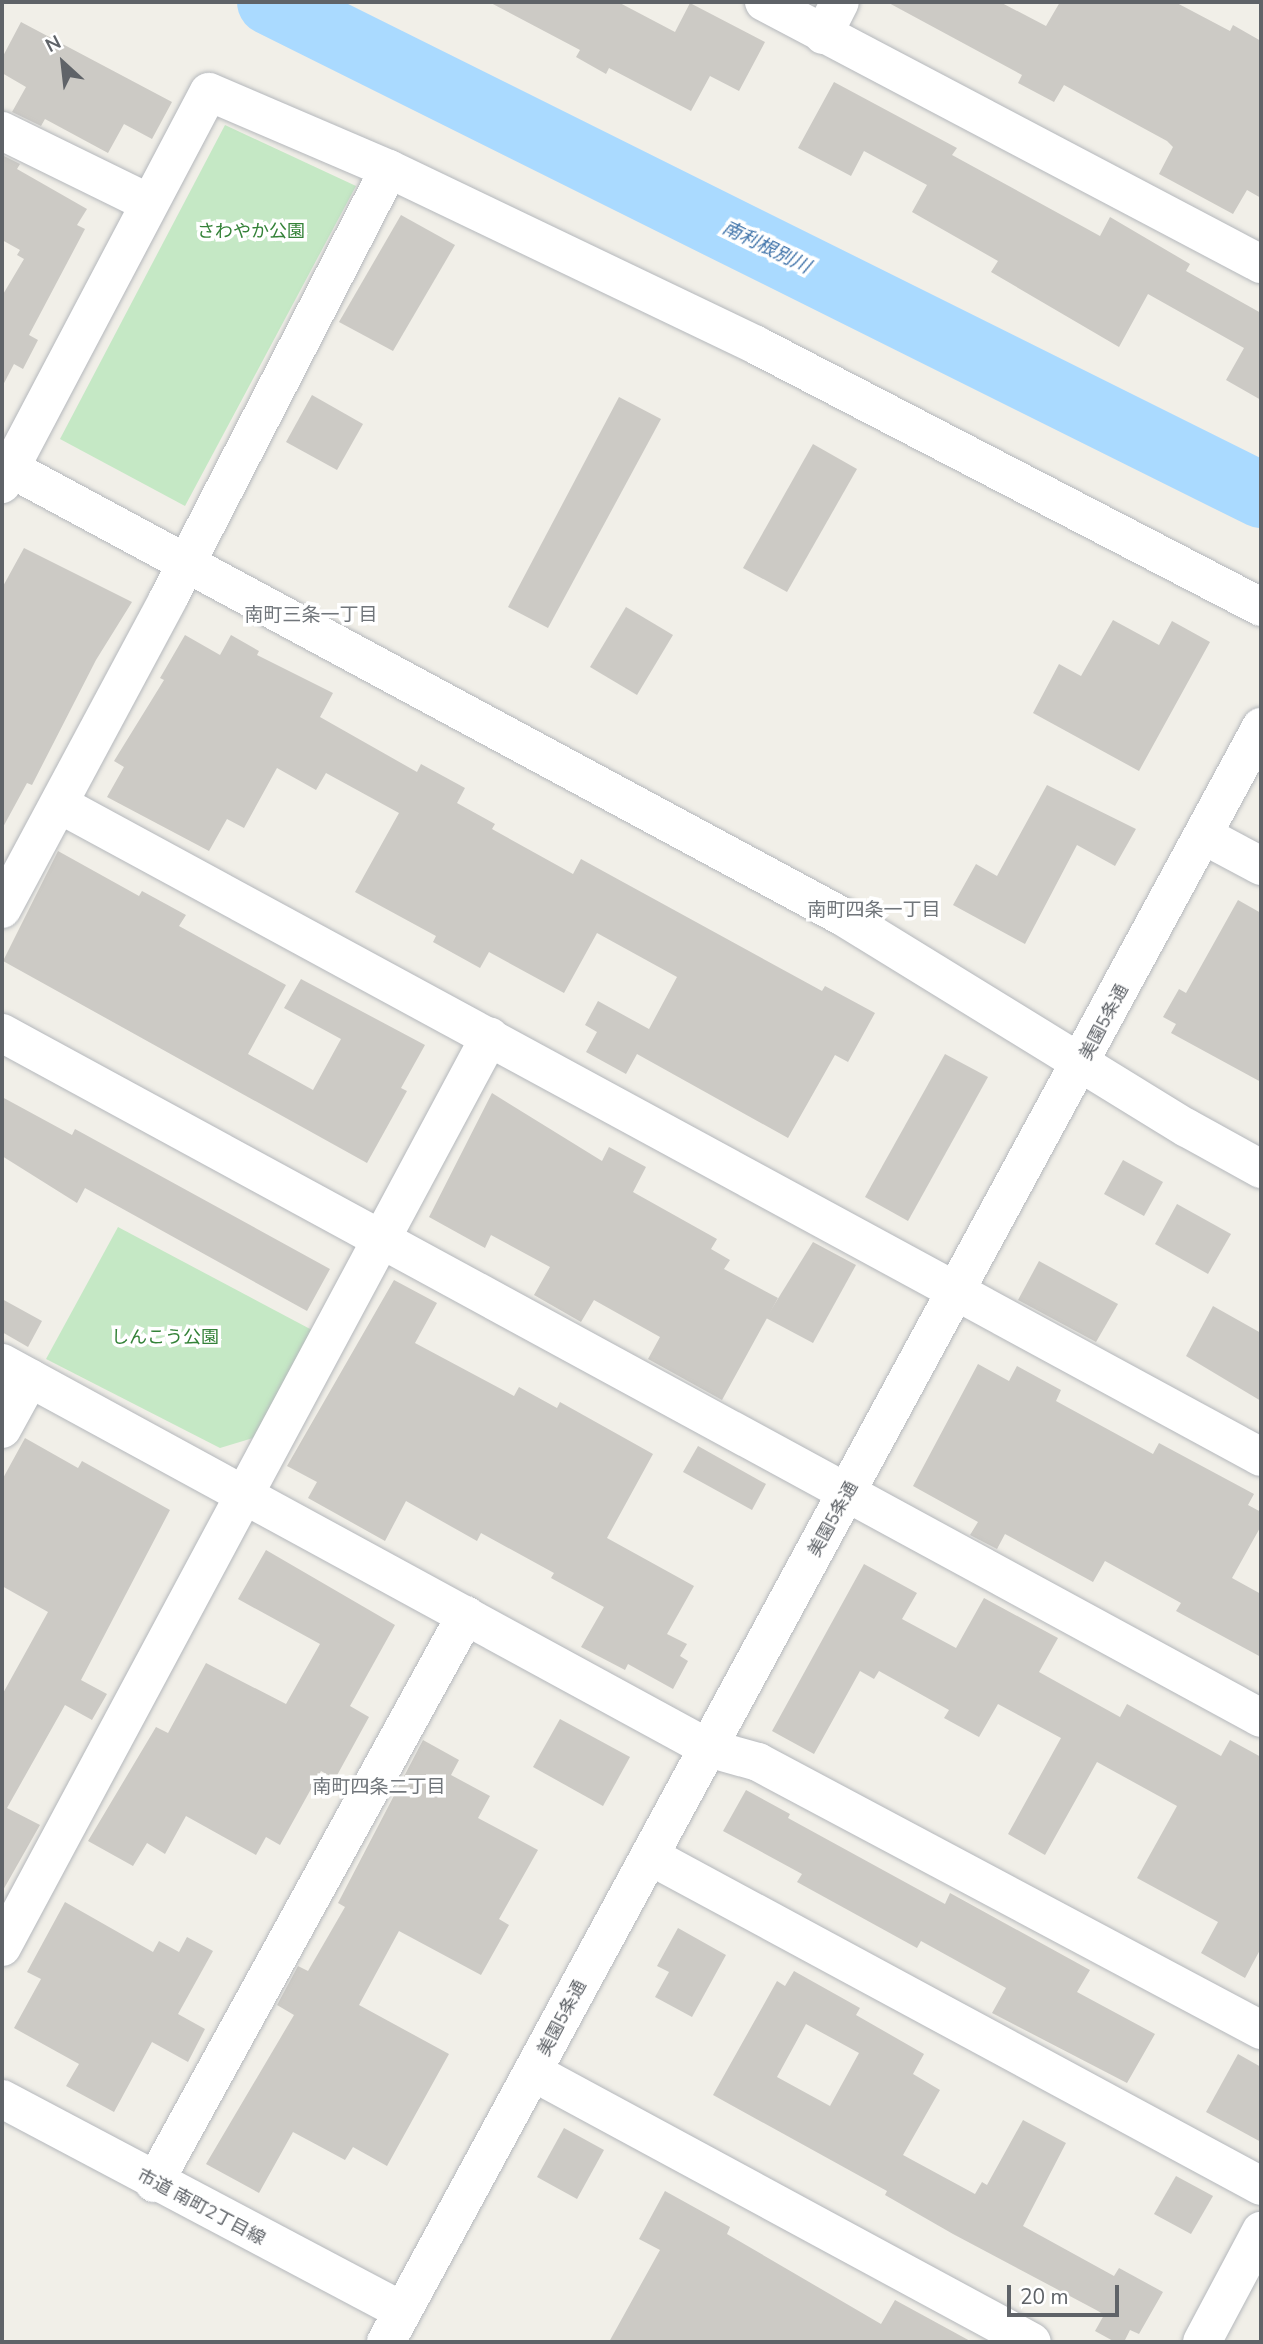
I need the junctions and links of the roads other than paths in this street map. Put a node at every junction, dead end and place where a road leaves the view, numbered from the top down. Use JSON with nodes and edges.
{"nodes":[{"id":1,"x":764,"y":2,"type":"edge"},
{"id":2,"x":831,"y":18,"type":"edge"},
{"id":3,"x":2,"y":131,"type":"edge"},
{"id":4,"x":389,"y":169,"type":"junction"},
{"id":5,"x":147,"y":202,"type":"junction"},
{"id":6,"x":1261,"y":264,"type":"edge"},
{"id":7,"x":5,"y":472,"type":"edge"},
{"id":8,"x":187,"y":563,"type":"junction"},
{"id":9,"x":1261,"y":607,"type":"edge"},
{"id":10,"x":1261,"y":727,"type":"edge"},
{"id":11,"x":59,"y":804,"type":"junction"},
{"id":12,"x":1203,"y":835,"type":"junction"},
{"id":13,"x":1261,"y":866,"type":"edge"},
{"id":14,"x":2,"y":909,"type":"edge"},
{"id":15,"x":2,"y":1033,"type":"edge"},
{"id":16,"x":491,"y":1036,"type":"junction"},
{"id":17,"x":1082,"y":1064,"type":"junction"},
{"id":18,"x":1261,"y":1169,"type":"edge"},
{"id":19,"x":385,"y":1239,"type":"junction"},
{"id":20,"x":957,"y":1292,"type":"junction"},
{"id":21,"x":16,"y":1370,"type":"edge"},
{"id":22,"x":2,"y":1429,"type":"edge"},
{"id":23,"x":1261,"y":1457,"type":"edge"},
{"id":24,"x":846,"y":1494,"type":"junction"},
{"id":25,"x":247,"y":1495,"type":"junction"},
{"id":26,"x":466,"y":1615,"type":"junction"},
{"id":27,"x":1261,"y":1718,"type":"edge"},
{"id":28,"x":708,"y":1748,"type":"junction"},
{"id":29,"x":650,"y":1856,"type":"junction"},
{"id":30,"x":2,"y":1947,"type":"edge"},
{"id":31,"x":1261,"y":2030,"type":"edge"},
{"id":32,"x":533,"y":2072,"type":"junction"},
{"id":33,"x":2,"y":2099,"type":"edge"},
{"id":34,"x":155,"y":2183,"type":"junction"},
{"id":35,"x":1261,"y":2186,"type":"edge"},
{"id":36,"x":1261,"y":2231,"type":"edge"},
{"id":37,"x":400,"y":2331,"type":"edge"},
{"id":38,"x":1032,"y":2342,"type":"edge"},
{"id":39,"x":1202,"y":2342,"type":"edge"}],
"edges":[{"from":1,"to":2,"type":"street"},
{"from":2,"to":6,"type":"street"},
{"from":3,"to":5,"type":"street"},
{"from":4,"to":5,"type":"street"},
{"from":4,"to":8,"type":"street"},
{"from":4,"to":9,"type":"street"},
{"from":5,"to":7,"type":"street"},
{"from":7,"to":8,"type":"street"},
{"from":8,"to":11,"type":"street"},
{"from":8,"to":17,"type":"street"},
{"from":10,"to":12,"type":"street","name":"美園5条通"},
{"from":11,"to":14,"type":"street"},
{"from":11,"to":16,"type":"street"},
{"from":12,"to":13,"type":"street"},
{"from":12,"to":17,"type":"street","name":"美園5条通"},
{"from":15,"to":19,"type":"street"},
{"from":16,"to":19,"type":"street"},
{"from":16,"to":20,"type":"street"},
{"from":17,"to":18,"type":"street"},
{"from":17,"to":20,"type":"street","name":"美園5条通"},
{"from":19,"to":24,"type":"street"},
{"from":19,"to":25,"type":"street"},
{"from":20,"to":23,"type":"street"},
{"from":20,"to":24,"type":"street","name":"美園5条通"},
{"from":21,"to":22,"type":"street"},
{"from":21,"to":25,"type":"street"},
{"from":24,"to":27,"type":"street"},
{"from":24,"to":28,"type":"street","name":"美園5条通"},
{"from":25,"to":26,"type":"street"},
{"from":25,"to":30,"type":"street"},
{"from":26,"to":28,"type":"street"},
{"from":26,"to":34,"type":"street"},
{"from":28,"to":29,"type":"street","name":"美園5条通"},
{"from":28,"to":31,"type":"street"},
{"from":29,"to":32,"type":"street","name":"美園5条通"},
{"from":29,"to":35,"type":"street"},
{"from":32,"to":37,"type":"street","name":"美園5条通"},
{"from":32,"to":38,"type":"street"},
{"from":33,"to":34,"type":"street","name":"市道 南町2丁目線"},
{"from":34,"to":37,"type":"street","name":"市道 南町2丁目線"},
{"from":36,"to":39,"type":"street"}]}
